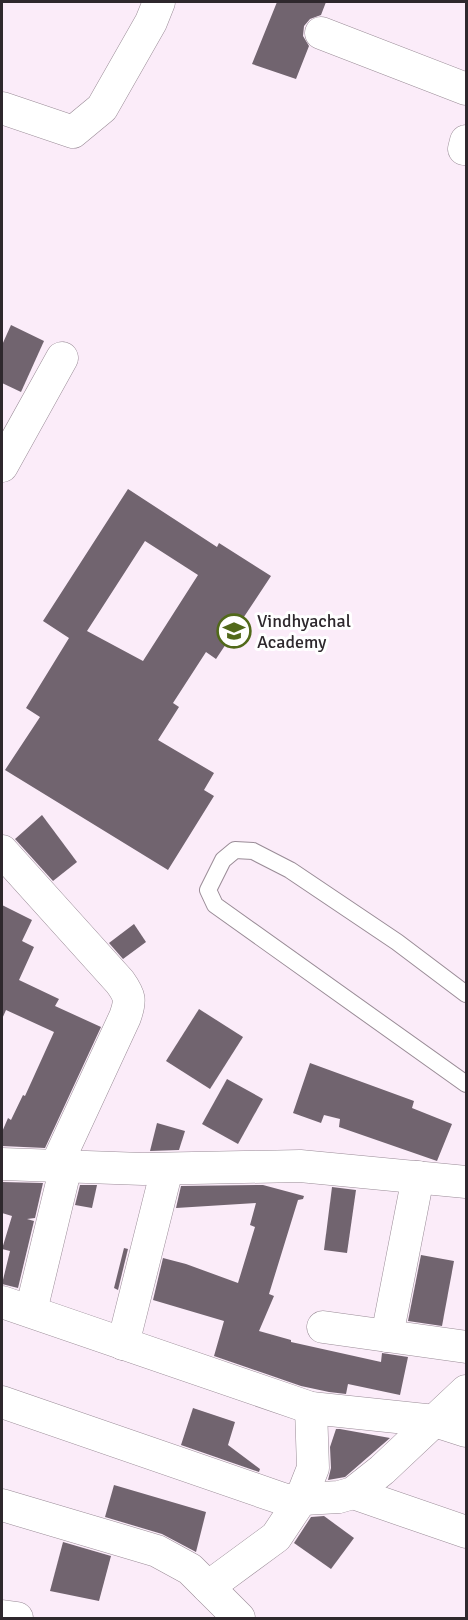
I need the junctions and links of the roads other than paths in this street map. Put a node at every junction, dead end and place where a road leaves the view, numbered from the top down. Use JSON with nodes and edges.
{"nodes":[{"id":1,"x":159,"y":2,"type":"edge"},
{"id":2,"x":321,"y":33,"type":"dead end"},
{"id":3,"x":466,"y":90,"type":"edge"},
{"id":4,"x":2,"y":108,"type":"edge"},
{"id":5,"x":62,"y":358,"type":"dead end"},
{"id":6,"x":2,"y":466,"type":"edge"},
{"id":7,"x":6,"y":867,"type":"edge"},
{"id":8,"x":466,"y":994,"type":"edge"},
{"id":9,"x":466,"y":1084,"type":"edge"},
{"id":10,"x":2,"y":1164,"type":"edge"},
{"id":11,"x":61,"y":1166,"type":"junction"},
{"id":12,"x":167,"y":1169,"type":"junction"},
{"id":13,"x":418,"y":1177,"type":"junction"},
{"id":14,"x":466,"y":1182,"type":"edge"},
{"id":15,"x":2,"y":1302,"type":"edge"},
{"id":16,"x":31,"y":1311,"type":"junction"},
{"id":17,"x":323,"y":1327,"type":"dead end"},
{"id":18,"x":387,"y":1336,"type":"junction"},
{"id":19,"x":123,"y":1344,"type":"junction"},
{"id":20,"x":466,"y":1347,"type":"edge"},
{"id":21,"x":466,"y":1391,"type":"edge"},
{"id":22,"x":2,"y":1402,"type":"edge"},
{"id":23,"x":310,"y":1408,"type":"junction"},
{"id":24,"x":435,"y":1420,"type":"junction"},
{"id":25,"x":466,"y":1431,"type":"edge"},
{"id":26,"x":353,"y":1493,"type":"junction"},
{"id":27,"x":300,"y":1501,"type":"junction"},
{"id":28,"x":2,"y":1505,"type":"edge"},
{"id":29,"x":466,"y":1532,"type":"edge"},
{"id":30,"x":208,"y":1587,"type":"junction"},
{"id":31,"x":2,"y":1616,"type":"edge"},
{"id":32,"x":17,"y":1618,"type":"edge"},
{"id":33,"x":239,"y":1618,"type":"edge"}],
"edges":[{"from":1,"to":4,"type":"street"},
{"from":2,"to":3,"type":"street"},
{"from":5,"to":6,"type":"street"},
{"from":7,"to":11,"type":"street"},
{"from":8,"to":9,"type":"lane"},
{"from":10,"to":11,"type":"street"},
{"from":11,"to":12,"type":"street"},
{"from":11,"to":16,"type":"street"},
{"from":12,"to":13,"type":"street"},
{"from":12,"to":19,"type":"street"},
{"from":13,"to":14,"type":"street"},
{"from":13,"to":18,"type":"street"},
{"from":15,"to":16,"type":"street"},
{"from":16,"to":19,"type":"street"},
{"from":17,"to":18,"type":"street"},
{"from":18,"to":20,"type":"street"},
{"from":19,"to":23,"type":"street"},
{"from":21,"to":24,"type":"street"},
{"from":22,"to":27,"type":"street"},
{"from":23,"to":24,"type":"street"},
{"from":23,"to":27,"type":"street"},
{"from":24,"to":25,"type":"street"},
{"from":24,"to":26,"type":"street"},
{"from":26,"to":27,"type":"street"},
{"from":26,"to":29,"type":"street"},
{"from":27,"to":30,"type":"street"},
{"from":28,"to":30,"type":"street"},
{"from":30,"to":33,"type":"street"},
{"from":31,"to":32,"type":"street"}]}
